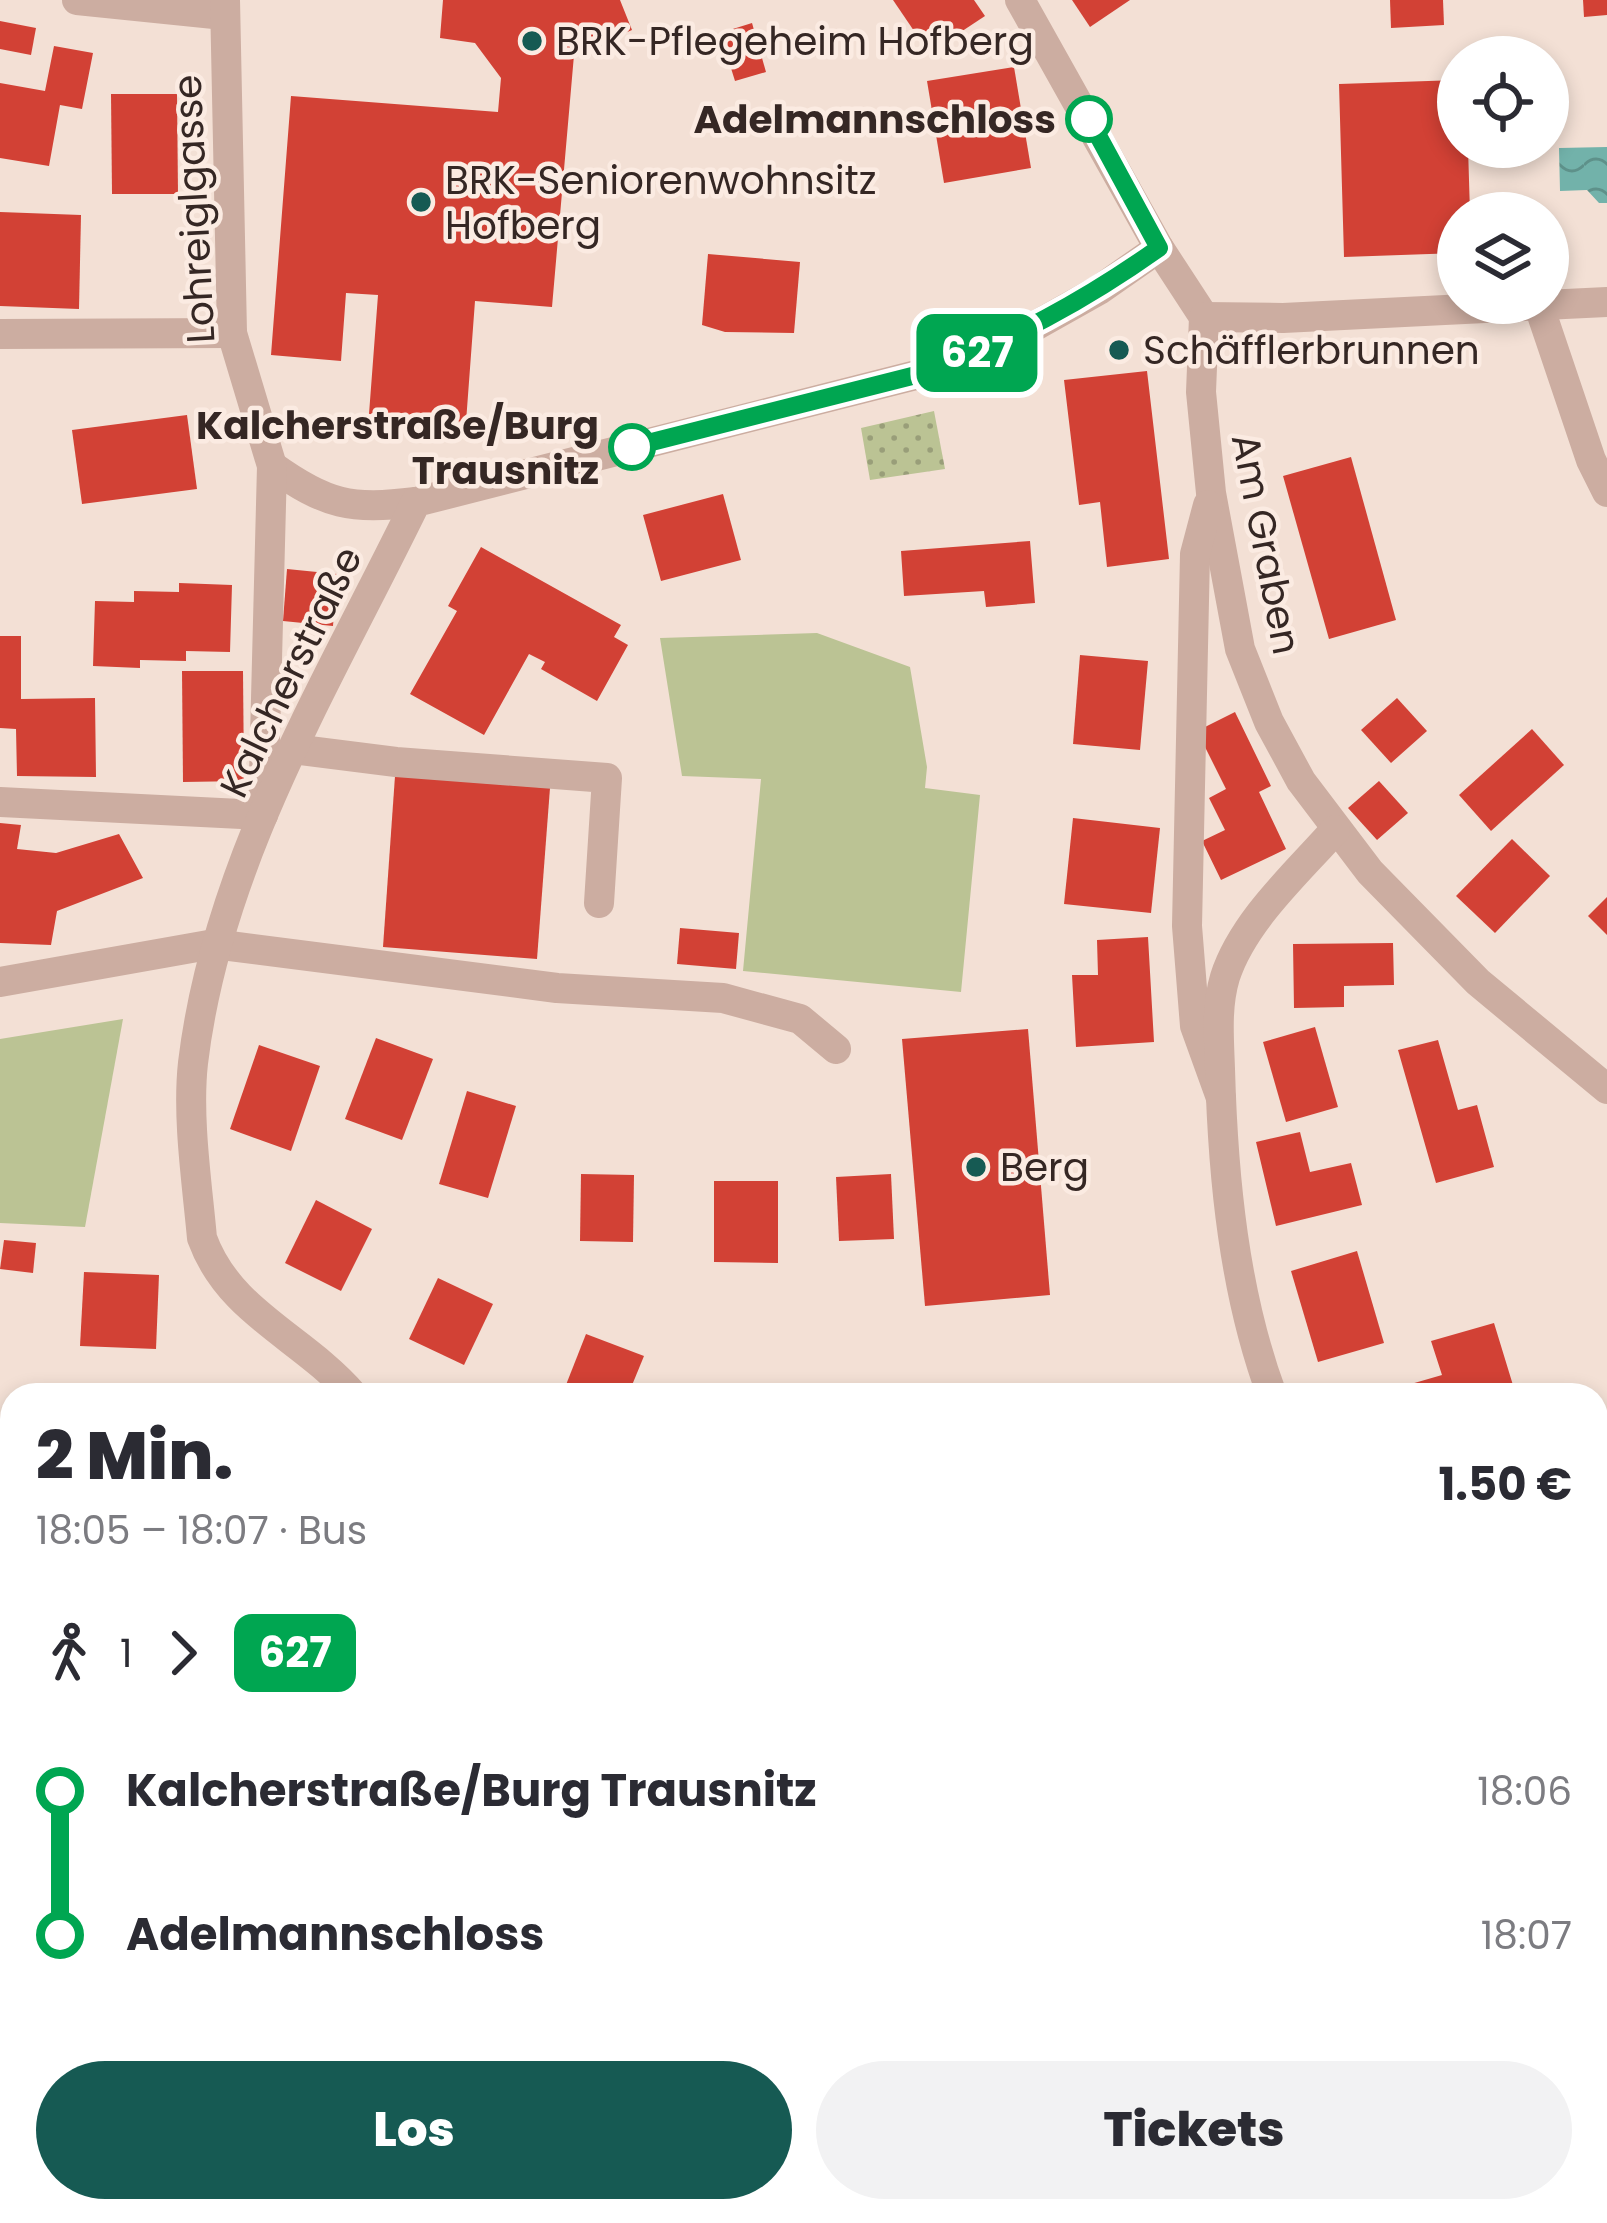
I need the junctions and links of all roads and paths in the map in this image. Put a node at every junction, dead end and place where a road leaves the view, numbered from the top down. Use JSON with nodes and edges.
{"nodes":[{"id":1,"x":77,"y":0,"type":"edge"},
{"id":2,"x":1021,"y":0,"type":"edge"},
{"id":3,"x":225,"y":8,"type":"edge"},
{"id":4,"x":1159,"y":248,"type":"junction"},
{"id":5,"x":1607,"y":302,"type":"edge"},
{"id":6,"x":1569,"y":305,"type":"edge"},
{"id":7,"x":1437,"y":311,"type":"edge"},
{"id":8,"x":1204,"y":317,"type":"junction"},
{"id":9,"x":1545,"y":324,"type":"edge"},
{"id":10,"x":232,"y":333,"type":"junction"},
{"id":11,"x":0,"y":334,"type":"edge"},
{"id":12,"x":272,"y":466,"type":"junction"},
{"id":13,"x":1607,"y":492,"type":"edge"},
{"id":14,"x":1210,"y":493,"type":"junction"},
{"id":15,"x":416,"y":502,"type":"junction"},
{"id":16,"x":293,"y":749,"type":"junction"},
{"id":17,"x":0,"y":802,"type":"edge"},
{"id":18,"x":263,"y":815,"type":"junction"},
{"id":19,"x":1335,"y":830,"type":"junction"},
{"id":20,"x":599,"y":903,"type":"dead end"},
{"id":21,"x":214,"y":944,"type":"junction"},
{"id":22,"x":0,"y":982,"type":"edge"},
{"id":23,"x":836,"y":1049,"type":"dead end"},
{"id":24,"x":1607,"y":1089,"type":"edge"},
{"id":25,"x":1221,"y":1098,"type":"junction"},
{"id":26,"x":343,"y":1383,"type":"edge"},
{"id":27,"x":1268,"y":1383,"type":"edge"}],
"edges":[{"from":1,"to":3,"type":"street","name":"Lohreiglgasse"},
{"from":2,"to":4,"type":"street"},
{"from":3,"to":10,"type":"street","name":"Lohreiglgasse"},
{"from":4,"to":8,"type":"street"},
{"from":4,"to":15,"type":"street"},
{"from":5,"to":6,"type":"street"},
{"from":7,"to":8,"type":"street"},
{"from":8,"to":14,"type":"street","name":"Am Graben"},
{"from":9,"to":13,"type":"street"},
{"from":10,"to":11,"type":"street"},
{"from":10,"to":12,"type":"street","name":"Lohreiglgasse"},
{"from":12,"to":15,"type":"street"},
{"from":12,"to":18,"type":"street","name":"Lohreiglgasse"},
{"from":14,"to":19,"type":"street","name":"Am Graben"},
{"from":14,"to":25,"type":"street"},
{"from":15,"to":16,"type":"street","name":"Kalcherstraße"},
{"from":16,"to":18,"type":"street","name":"Kalcherstraße"},
{"from":16,"to":20,"type":"street"},
{"from":17,"to":18,"type":"street"},
{"from":18,"to":21,"type":"street","name":"Kalcherstraße"},
{"from":19,"to":24,"type":"street","name":"Am Graben"},
{"from":19,"to":25,"type":"street"},
{"from":21,"to":22,"type":"street"},
{"from":21,"to":23,"type":"street"},
{"from":21,"to":26,"type":"street","name":"Kalcherstraße"},
{"from":25,"to":27,"type":"street"}]}
